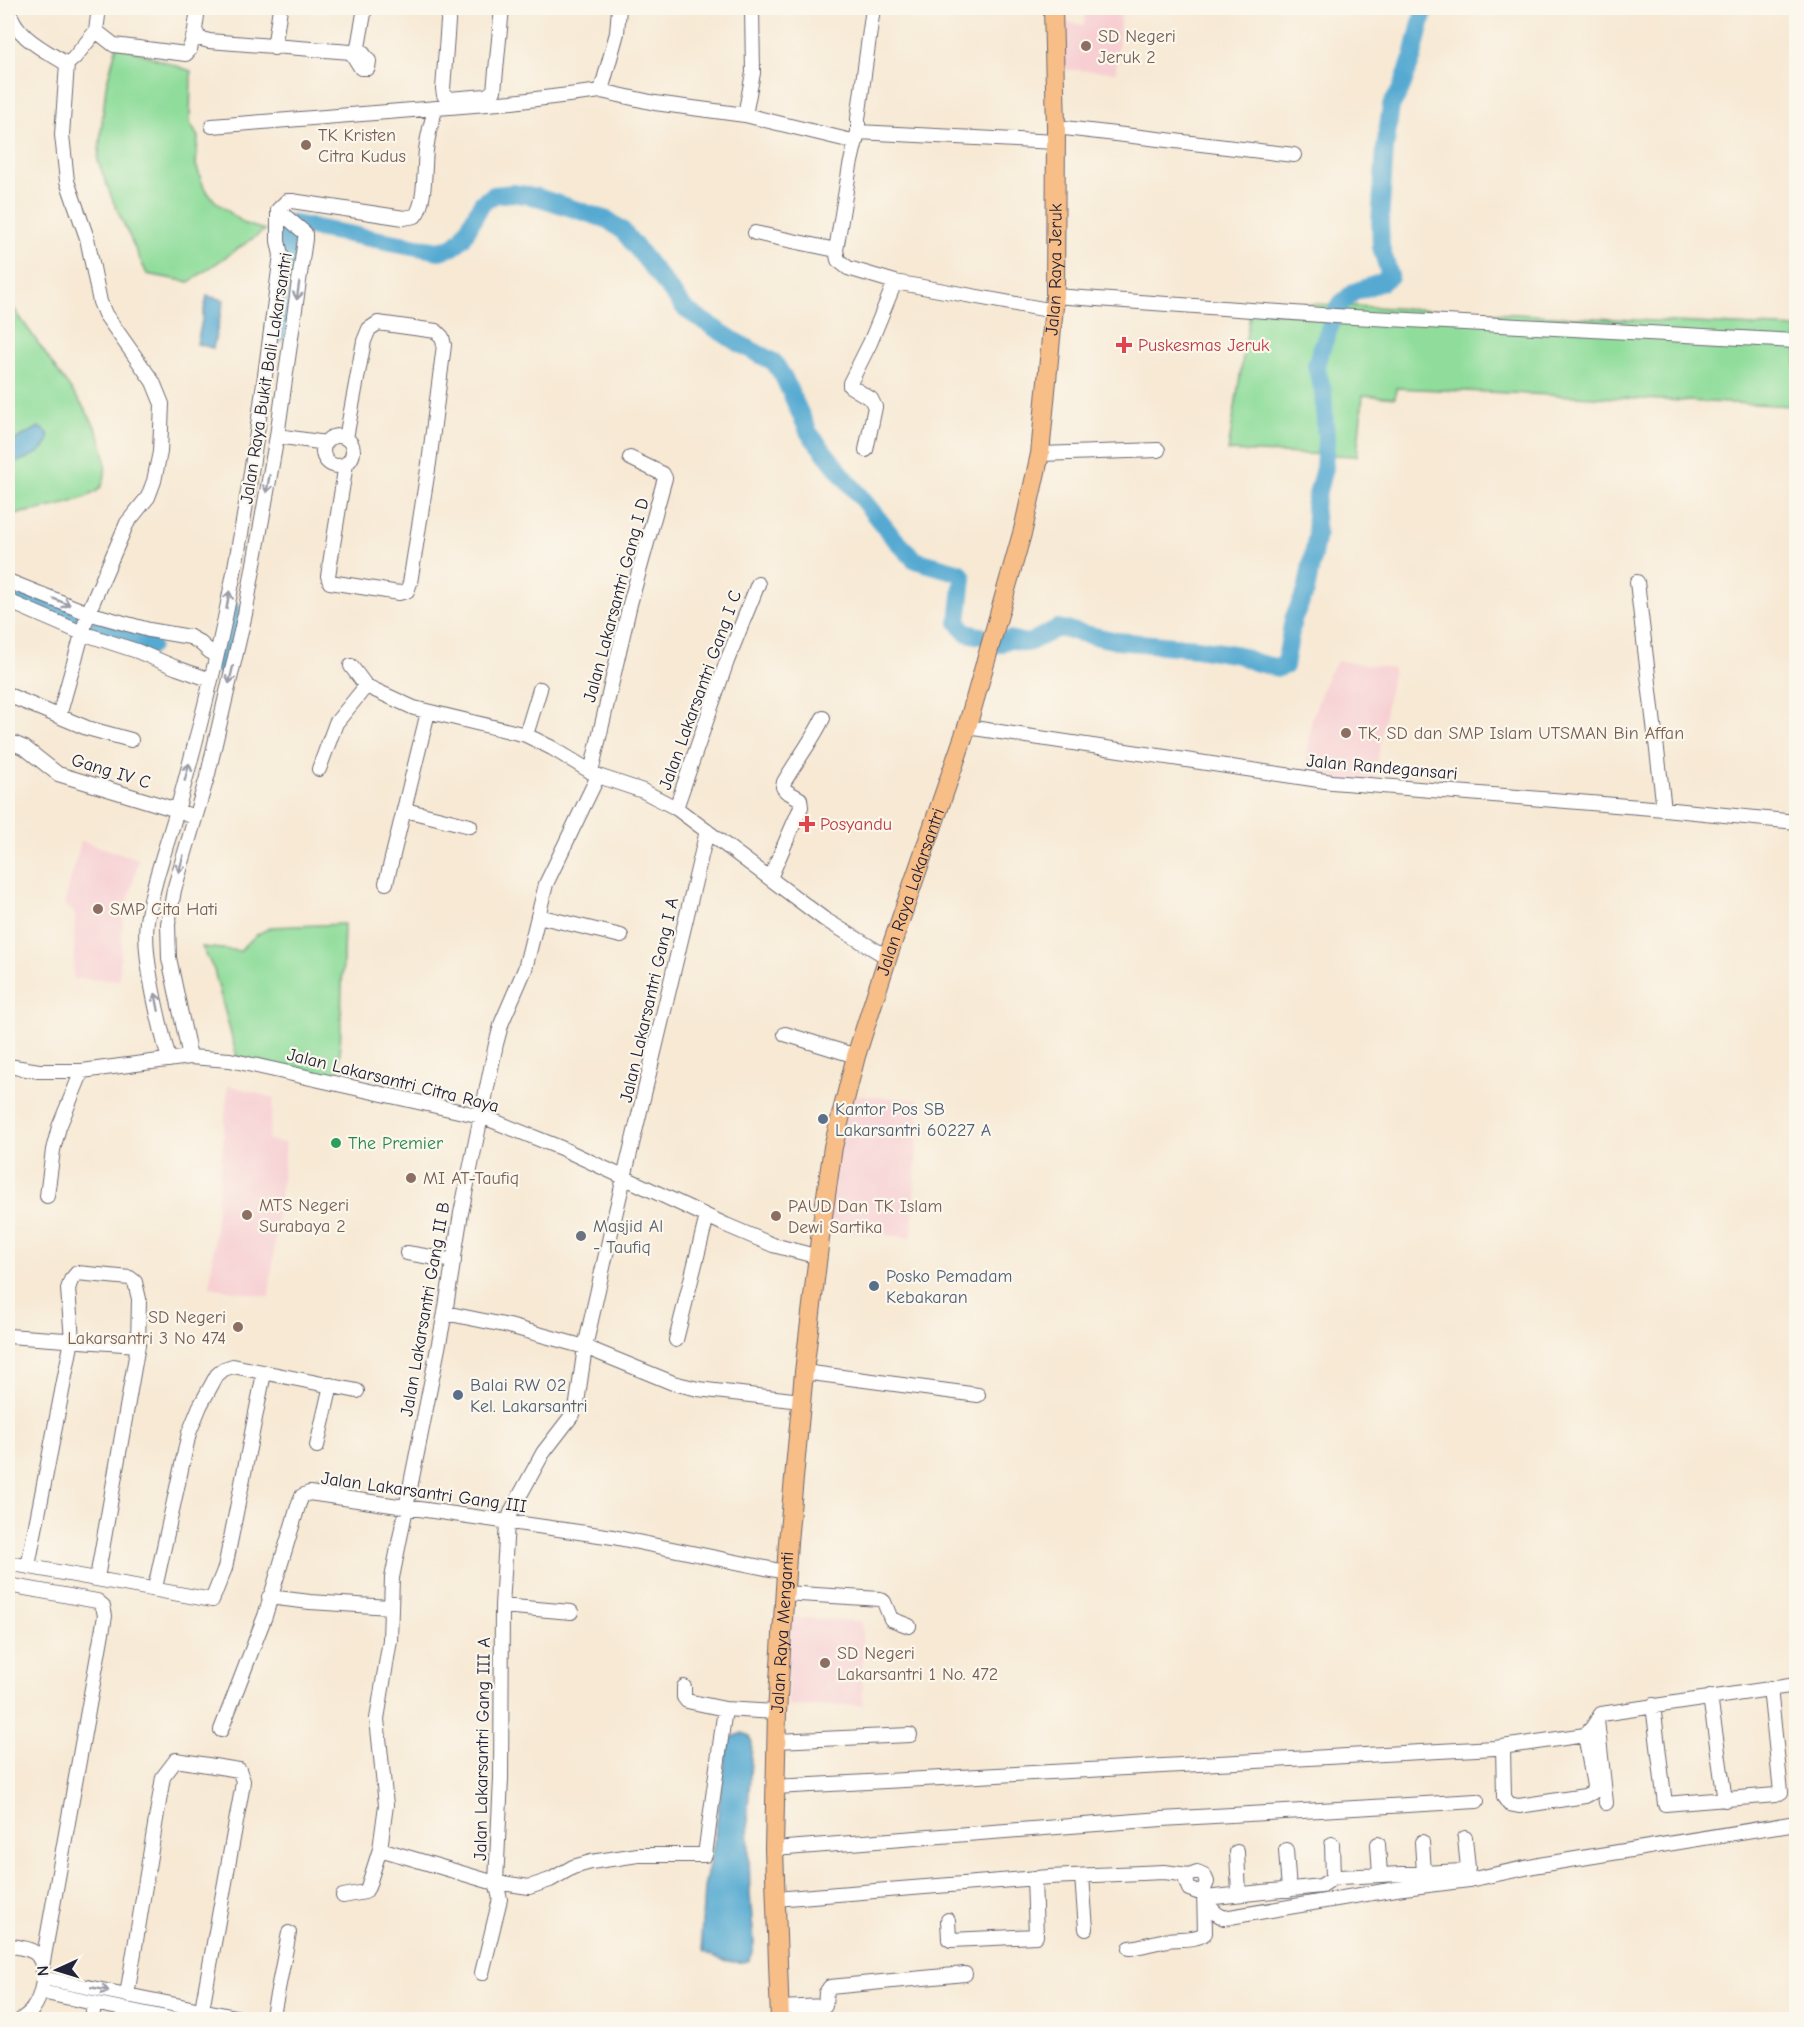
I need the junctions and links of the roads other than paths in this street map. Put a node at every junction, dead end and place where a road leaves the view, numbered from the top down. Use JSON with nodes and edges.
{"nodes":[{"id":1,"x":8,"y":8,"type":"edge"},
{"id":2,"x":99,"y":8,"type":"edge"},
{"id":3,"x":198,"y":8,"type":"edge"},
{"id":4,"x":280,"y":8,"type":"edge"},
{"id":5,"x":365,"y":8,"type":"edge"},
{"id":6,"x":449,"y":8,"type":"edge"},
{"id":7,"x":502,"y":8,"type":"edge"},
{"id":8,"x":619,"y":8,"type":"edge"},
{"id":9,"x":752,"y":8,"type":"edge"},
{"id":10,"x":873,"y":8,"type":"edge"},
{"id":11,"x":1053,"y":8,"type":"edge"},
{"id":12,"x":195,"y":30,"type":"junction"},
{"id":13,"x":96,"y":31,"type":"junction"},
{"id":14,"x":274,"y":48,"type":"junction"},
{"id":15,"x":67,"y":64,"type":"junction"},
{"id":16,"x":601,"y":91,"type":"junction"},
{"id":17,"x":436,"y":108,"type":"junction"},
{"id":18,"x":745,"y":116,"type":"junction"},
{"id":19,"x":212,"y":126,"type":"dead end"},
{"id":20,"x":1056,"y":134,"type":"junction"},
{"id":21,"x":857,"y":137,"type":"junction"},
{"id":22,"x":1294,"y":155,"type":"dead end"},
{"id":23,"x":290,"y":221,"type":"junction"},
{"id":24,"x":755,"y":233,"type":"dead end"},
{"id":25,"x":836,"y":250,"type":"junction"},
{"id":26,"x":895,"y":282,"type":"junction"},
{"id":27,"x":1055,"y":304,"type":"junction"},
{"id":28,"x":1797,"y":341,"type":"edge"},
{"id":29,"x":345,"y":438,"type":"junction"},
{"id":30,"x":269,"y":440,"type":"junction"},
{"id":31,"x":325,"y":447,"type":"junction"},
{"id":32,"x":866,"y":450,"type":"dead end"},
{"id":33,"x":1158,"y":450,"type":"dead end"},
{"id":34,"x":1040,"y":454,"type":"junction"},
{"id":35,"x":630,"y":458,"type":"dead end"},
{"id":36,"x":346,"y":464,"type":"junction"},
{"id":37,"x":1023,"y":530,"type":"joint"},
{"id":38,"x":8,"y":581,"type":"edge"},
{"id":39,"x":1637,"y":582,"type":"dead end"},
{"id":40,"x":758,"y":584,"type":"dead end"},
{"id":41,"x":8,"y":601,"type":"edge"},
{"id":42,"x":88,"y":613,"type":"junction"},
{"id":43,"x":163,"y":632,"type":"junction"},
{"id":44,"x":82,"y":633,"type":"junction"},
{"id":45,"x":153,"y":657,"type":"junction"},
{"id":46,"x":216,"y":657,"type":"junction"},
{"id":47,"x":351,"y":666,"type":"dead end"},
{"id":48,"x":211,"y":680,"type":"junction"},
{"id":49,"x":366,"y":686,"type":"junction"},
{"id":50,"x":540,"y":689,"type":"dead end"},
{"id":51,"x":8,"y":695,"type":"edge"},
{"id":52,"x":428,"y":712,"type":"junction"},
{"id":53,"x":59,"y":716,"type":"junction"},
{"id":54,"x":823,"y":718,"type":"dead end"},
{"id":55,"x":967,"y":727,"type":"junction"},
{"id":56,"x":526,"y":735,"type":"junction"},
{"id":57,"x":131,"y":740,"type":"dead end"},
{"id":58,"x":8,"y":741,"type":"edge"},
{"id":59,"x":319,"y":770,"type":"dead end"},
{"id":60,"x":595,"y":774,"type":"junction"},
{"id":61,"x":676,"y":808,"type":"junction"},
{"id":62,"x":1664,"y":809,"type":"junction"},
{"id":63,"x":177,"y":810,"type":"junction"},
{"id":64,"x":405,"y":810,"type":"junction"},
{"id":65,"x":195,"y":818,"type":"junction"},
{"id":66,"x":1797,"y":822,"type":"edge"},
{"id":67,"x":470,"y":826,"type":"dead end"},
{"id":68,"x":707,"y":831,"type":"junction"},
{"id":69,"x":770,"y":878,"type":"junction"},
{"id":70,"x":386,"y":883,"type":"dead end"},
{"id":71,"x":538,"y":916,"type":"junction"},
{"id":72,"x":621,"y":936,"type":"dead end"},
{"id":73,"x":887,"y":957,"type":"junction"},
{"id":74,"x":785,"y":1034,"type":"dead end"},
{"id":75,"x":856,"y":1056,"type":"junction"},
{"id":76,"x":190,"y":1057,"type":"junction"},
{"id":77,"x":169,"y":1060,"type":"junction"},
{"id":78,"x":8,"y":1066,"type":"edge"},
{"id":79,"x":82,"y":1071,"type":"junction"},
{"id":80,"x":481,"y":1116,"type":"junction"},
{"id":81,"x":626,"y":1177,"type":"junction"},
{"id":82,"x":47,"y":1196,"type":"dead end"},
{"id":83,"x":707,"y":1216,"type":"junction"},
{"id":84,"x":407,"y":1253,"type":"dead end"},
{"id":85,"x":819,"y":1257,"type":"junction"},
{"id":86,"x":454,"y":1261,"type":"junction"},
{"id":87,"x":445,"y":1313,"type":"junction"},
{"id":88,"x":8,"y":1336,"type":"edge"},
{"id":89,"x":72,"y":1340,"type":"junction"},
{"id":90,"x":676,"y":1340,"type":"dead end"},
{"id":91,"x":138,"y":1346,"type":"junction"},
{"id":92,"x":585,"y":1347,"type":"junction"},
{"id":93,"x":804,"y":1372,"type":"junction"},
{"id":94,"x":264,"y":1374,"type":"junction"},
{"id":95,"x":331,"y":1385,"type":"junction"},
{"id":96,"x":357,"y":1391,"type":"dead end"},
{"id":97,"x":978,"y":1395,"type":"dead end"},
{"id":98,"x":801,"y":1401,"type":"junction"},
{"id":99,"x":317,"y":1446,"type":"dead end"},
{"id":100,"x":406,"y":1509,"type":"junction"},
{"id":101,"x":507,"y":1523,"type":"junction"},
{"id":102,"x":8,"y":1563,"type":"edge"},
{"id":103,"x":28,"y":1566,"type":"junction"},
{"id":104,"x":785,"y":1572,"type":"junction"},
{"id":105,"x":97,"y":1578,"type":"junction"},
{"id":106,"x":155,"y":1588,"type":"junction"},
{"id":107,"x":8,"y":1590,"type":"edge"},
{"id":108,"x":784,"y":1593,"type":"junction"},
{"id":109,"x":269,"y":1597,"type":"junction"},
{"id":110,"x":502,"y":1606,"type":"junction"},
{"id":111,"x":390,"y":1607,"type":"junction"},
{"id":112,"x":571,"y":1612,"type":"dead end"},
{"id":113,"x":909,"y":1626,"type":"dead end"},
{"id":114,"x":1797,"y":1685,"type":"edge"},
{"id":115,"x":684,"y":1687,"type":"dead end"},
{"id":116,"x":1770,"y":1688,"type":"junction"},
{"id":117,"x":1710,"y":1697,"type":"junction"},
{"id":118,"x":1653,"y":1705,"type":"junction"},
{"id":119,"x":725,"y":1709,"type":"junction"},
{"id":120,"x":777,"y":1712,"type":"junction"},
{"id":121,"x":1597,"y":1720,"type":"junction"},
{"id":122,"x":221,"y":1730,"type":"dead end"},
{"id":123,"x":910,"y":1735,"type":"dead end"},
{"id":124,"x":1585,"y":1735,"type":"junction"},
{"id":125,"x":776,"y":1741,"type":"junction"},
{"id":126,"x":1503,"y":1747,"type":"junction"},
{"id":127,"x":775,"y":1787,"type":"junction"},
{"id":128,"x":1725,"y":1800,"type":"junction"},
{"id":129,"x":1477,"y":1801,"type":"dead end"},
{"id":130,"x":1606,"y":1803,"type":"dead end"},
{"id":131,"x":1797,"y":1823,"type":"edge"},
{"id":132,"x":1465,"y":1838,"type":"dead end"},
{"id":133,"x":1422,"y":1842,"type":"dead end"},
{"id":134,"x":1332,"y":1844,"type":"dead end"},
{"id":135,"x":1378,"y":1844,"type":"dead end"},
{"id":136,"x":380,"y":1849,"type":"junction"},
{"id":137,"x":774,"y":1849,"type":"junction"},
{"id":138,"x":1286,"y":1850,"type":"dead end"},
{"id":139,"x":1237,"y":1852,"type":"dead end"},
{"id":140,"x":1424,"y":1873,"type":"junction"},
{"id":141,"x":1380,"y":1875,"type":"junction"},
{"id":142,"x":1082,"y":1876,"type":"junction"},
{"id":143,"x":1034,"y":1878,"type":"junction"},
{"id":144,"x":1333,"y":1878,"type":"junction"},
{"id":145,"x":496,"y":1882,"type":"junction"},
{"id":146,"x":1289,"y":1890,"type":"junction"},
{"id":147,"x":1239,"y":1894,"type":"junction"},
{"id":148,"x":344,"y":1896,"type":"dead end"},
{"id":149,"x":1205,"y":1897,"type":"junction"},
{"id":150,"x":775,"y":1899,"type":"junction"},
{"id":151,"x":948,"y":1920,"type":"dead end"},
{"id":152,"x":1086,"y":1929,"type":"dead end"},
{"id":153,"x":289,"y":1933,"type":"dead end"},
{"id":154,"x":8,"y":1945,"type":"edge"},
{"id":155,"x":1130,"y":1948,"type":"dead end"},
{"id":156,"x":482,"y":1973,"type":"dead end"},
{"id":157,"x":964,"y":1974,"type":"dead end"},
{"id":158,"x":42,"y":1979,"type":"junction"},
{"id":159,"x":127,"y":1995,"type":"junction"},
{"id":160,"x":94,"y":2003,"type":"junction"},
{"id":161,"x":780,"y":2014,"type":"edge"},
{"id":162,"x":201,"y":2015,"type":"edge"},
{"id":163,"x":155,"y":2017,"type":"edge"},
{"id":164,"x":21,"y":2019,"type":"edge"},
{"id":165,"x":91,"y":2019,"type":"edge"},
{"id":166,"x":176,"y":2019,"type":"edge"},
{"id":167,"x":250,"y":2019,"type":"edge"},
{"id":168,"x":272,"y":2019,"type":"edge"}],
"edges":[{"from":1,"to":15,"type":"street"},
{"from":2,"to":13,"type":"street"},
{"from":3,"to":12,"type":"street"},
{"from":4,"to":14,"type":"street"},
{"from":5,"to":14,"type":"street"},
{"from":6,"to":7,"type":"street"},
{"from":8,"to":16,"type":"street"},
{"from":9,"to":18,"type":"street"},
{"from":10,"to":21,"type":"street"},
{"from":11,"to":20,"type":"main road","name":"Jalan Raya Jeruk"},
{"from":12,"to":13,"type":"street"},
{"from":12,"to":14,"type":"street"},
{"from":13,"to":15,"type":"street"},
{"from":15,"to":42,"type":"street"},
{"from":16,"to":17,"type":"street"},
{"from":16,"to":18,"type":"street"},
{"from":17,"to":19,"type":"street"},
{"from":17,"to":23,"type":"street"},
{"from":18,"to":21,"type":"street"},
{"from":20,"to":21,"type":"street"},
{"from":20,"to":22,"type":"street"},
{"from":20,"to":27,"type":"main road","name":"Jalan Raya Jeruk"},
{"from":21,"to":25,"type":"street"},
{"from":23,"to":30,"type":"street","name":"Jalan Raya Bukit Bali Lakarsantri","one_way":true},
{"from":23,"to":30,"type":"street","name":"Jalan Raya Bukit Bali Lakarsantri"},
{"from":24,"to":25,"type":"street"},
{"from":25,"to":26,"type":"street"},
{"from":26,"to":27,"type":"street"},
{"from":26,"to":32,"type":"street"},
{"from":27,"to":28,"type":"street"},
{"from":27,"to":34,"type":"main road","name":"Jalan Raya Jeruk"},
{"from":29,"to":31,"type":"street"},
{"from":29,"to":36,"type":"street"},
{"from":29,"to":36,"type":"street"},
{"from":30,"to":31,"type":"street"},
{"from":46,"to":30,"type":"street","name":"Jalan Raya Bukit Bali Lakarsantri","one_way":true},
{"from":30,"to":65,"type":"street","name":"Jalan Raya Bukit Bali Lakarsantri","one_way":true},
{"from":31,"to":36,"type":"street"},
{"from":33,"to":34,"type":"street"},
{"from":34,"to":37,"type":"main road","name":"Jalan Raya Jeruk"},
{"from":35,"to":60,"type":"street","name":"Jalan Lakarsantri Gang I D"},
{"from":37,"to":55,"type":"main road","name":"Jalan Raya Lakarsantri"},
{"from":38,"to":42,"type":"street","one_way":true},
{"from":39,"to":62,"type":"street"},
{"from":40,"to":61,"type":"street","name":"Jalan Lakarsantri Gang I C"},
{"from":41,"to":44,"type":"street"},
{"from":42,"to":43,"type":"street"},
{"from":42,"to":44,"type":"street"},
{"from":43,"to":45,"type":"street"},
{"from":43,"to":46,"type":"street"},
{"from":44,"to":45,"type":"street"},
{"from":44,"to":53,"type":"street"},
{"from":45,"to":48,"type":"street"},
{"from":46,"to":48,"type":"street","name":"Jalan Raya Bukit Bali Lakarsantri"},
{"from":47,"to":49,"type":"street","name":"Jalan Lakarsantri Gang I C"},
{"from":63,"to":48,"type":"street","name":"Jalan Raya Bukit Bali Lakarsantri","one_way":true},
{"from":49,"to":52,"type":"street","name":"Jalan Lakarsantri Gang I C"},
{"from":49,"to":59,"type":"street"},
{"from":50,"to":56,"type":"street"},
{"from":51,"to":53,"type":"street"},
{"from":52,"to":56,"type":"street","name":"Jalan Lakarsantri Gang I C"},
{"from":52,"to":64,"type":"street"},
{"from":53,"to":57,"type":"street"},
{"from":54,"to":69,"type":"street"},
{"from":55,"to":62,"type":"street","name":"Jalan Randegansari"},
{"from":55,"to":73,"type":"main road","name":"Jalan Raya Lakarsantri"},
{"from":56,"to":60,"type":"street","name":"Jalan Lakarsantri Gang I C"},
{"from":58,"to":63,"type":"street","name":"Gang IV C"},
{"from":60,"to":61,"type":"street","name":"Jalan Lakarsantri Gang I C"},
{"from":60,"to":71,"type":"street","name":"Jalan Lakarsantri Gang II B"},
{"from":61,"to":68,"type":"street","name":"Jalan Lakarsantri Gang I C"},
{"from":62,"to":66,"type":"street","name":"Jalan Randegansari"},
{"from":63,"to":65,"type":"street","name":"Gang IV C"},
{"from":77,"to":63,"type":"street","name":"Jalan Raya Bukit Bali Lakarsantri","one_way":true},
{"from":64,"to":67,"type":"street"},
{"from":64,"to":70,"type":"street"},
{"from":65,"to":76,"type":"street","name":"Jalan Raya Bukit Bali Lakarsantri","one_way":true},
{"from":68,"to":69,"type":"street","name":"Jalan Lakarsantri Gang I C"},
{"from":68,"to":81,"type":"street","name":"Jalan Lakarsantri Gang I A"},
{"from":69,"to":73,"type":"street","name":"Jalan Lakarsantri Gang I C"},
{"from":71,"to":72,"type":"street"},
{"from":71,"to":80,"type":"street","name":"Jalan Lakarsantri Gang II B"},
{"from":73,"to":75,"type":"main road","name":"Jalan Raya Lakarsantri"},
{"from":74,"to":75,"type":"street"},
{"from":75,"to":85,"type":"main road","name":"Jalan Raya Lakarsantri"},
{"from":76,"to":77,"type":"street","name":"Jalan Lakarsantri Citra Raya"},
{"from":76,"to":80,"type":"street","name":"Jalan Lakarsantri Citra Raya"},
{"from":77,"to":79,"type":"street","name":"Jalan Lakarsantri Citra Raya"},
{"from":78,"to":79,"type":"street","name":"Jalan Lakarsantri Citra Raya"},
{"from":79,"to":82,"type":"street"},
{"from":80,"to":81,"type":"street","name":"Jalan Lakarsantri Citra Raya"},
{"from":80,"to":86,"type":"street","name":"Jalan Lakarsantri Gang II B"},
{"from":81,"to":83,"type":"street","name":"Jalan Lakarsantri Citra Raya"},
{"from":81,"to":92,"type":"street","name":"Jalan Lakarsantri Gang I A"},
{"from":83,"to":85,"type":"street","name":"Jalan Lakarsantri Citra Raya"},
{"from":83,"to":90,"type":"street"},
{"from":84,"to":86,"type":"street"},
{"from":85,"to":93,"type":"main road","name":"Jalan Raya Menganti"},
{"from":86,"to":87,"type":"street","name":"Jalan Lakarsantri Gang II B"},
{"from":87,"to":92,"type":"street"},
{"from":87,"to":100,"type":"street","name":"Jalan Lakarsantri Gang II B"},
{"from":88,"to":89,"type":"street"},
{"from":89,"to":91,"type":"street"},
{"from":89,"to":91,"type":"street"},
{"from":89,"to":103,"type":"street"},
{"from":91,"to":105,"type":"street"},
{"from":92,"to":98,"type":"street"},
{"from":92,"to":101,"type":"street","name":"Jalan Lakarsantri Gang I A"},
{"from":93,"to":97,"type":"street"},
{"from":93,"to":98,"type":"main road","name":"Jalan Raya Menganti"},
{"from":94,"to":95,"type":"street"},
{"from":94,"to":106,"type":"street"},
{"from":94,"to":106,"type":"street"},
{"from":95,"to":96,"type":"street"},
{"from":95,"to":99,"type":"street"},
{"from":98,"to":104,"type":"main road","name":"Jalan Raya Menganti"},
{"from":100,"to":101,"type":"street","name":"Jalan Lakarsantri Gang III"},
{"from":100,"to":109,"type":"street","name":"Jalan Lakarsantri Gang III"},
{"from":100,"to":111,"type":"street","name":"Jalan Lakarsantri Gang II B"},
{"from":101,"to":104,"type":"street","name":"Jalan Lakarsantri Gang III"},
{"from":101,"to":110,"type":"street","name":"Jalan Lakarsantri Gang III A"},
{"from":102,"to":103,"type":"street"},
{"from":103,"to":105,"type":"street"},
{"from":104,"to":108,"type":"main road","name":"Jalan Raya Menganti"},
{"from":105,"to":106,"type":"street"},
{"from":107,"to":158,"type":"street"},
{"from":108,"to":113,"type":"street"},
{"from":108,"to":120,"type":"main road","name":"Jalan Raya Menganti"},
{"from":109,"to":111,"type":"street"},
{"from":109,"to":122,"type":"street","name":"Jalan Lakarsantri Gang III"},
{"from":110,"to":112,"type":"street"},
{"from":110,"to":145,"type":"street","name":"Jalan Lakarsantri Gang III A"},
{"from":111,"to":136,"type":"street","name":"Jalan Lakarsantri Gang II B"},
{"from":114,"to":116,"type":"street"},
{"from":115,"to":119,"type":"street"},
{"from":116,"to":117,"type":"street"},
{"from":116,"to":128,"type":"street"},
{"from":117,"to":118,"type":"street"},
{"from":117,"to":128,"type":"street"},
{"from":118,"to":121,"type":"street"},
{"from":118,"to":128,"type":"street"},
{"from":119,"to":120,"type":"street"},
{"from":119,"to":145,"type":"street"},
{"from":120,"to":125,"type":"main road","name":"Jalan Raya Menganti"},
{"from":121,"to":124,"type":"street"},
{"from":121,"to":130,"type":"street"},
{"from":123,"to":125,"type":"street"},
{"from":124,"to":126,"type":"street"},
{"from":124,"to":126,"type":"street"},
{"from":125,"to":127,"type":"main road","name":"Jalan Raya Menganti"},
{"from":126,"to":127,"type":"street"},
{"from":127,"to":137,"type":"main road","name":"Jalan Raya Menganti"},
{"from":129,"to":137,"type":"street"},
{"from":131,"to":149,"type":"street"},
{"from":132,"to":140,"type":"street"},
{"from":133,"to":140,"type":"street"},
{"from":134,"to":144,"type":"street"},
{"from":135,"to":141,"type":"street"},
{"from":136,"to":145,"type":"street"},
{"from":136,"to":148,"type":"street","name":"Jalan Lakarsantri Gang II B"},
{"from":137,"to":150,"type":"main road","name":"Jalan Raya Menganti"},
{"from":138,"to":146,"type":"street"},
{"from":139,"to":147,"type":"street"},
{"from":140,"to":141,"type":"street"},
{"from":141,"to":144,"type":"street"},
{"from":142,"to":143,"type":"street"},
{"from":142,"to":149,"type":"street"},
{"from":142,"to":152,"type":"street"},
{"from":143,"to":150,"type":"street"},
{"from":143,"to":151,"type":"street"},
{"from":144,"to":146,"type":"street"},
{"from":145,"to":156,"type":"street","name":"Jalan Lakarsantri Gang III A"},
{"from":146,"to":147,"type":"street"},
{"from":147,"to":149,"type":"street"},
{"from":149,"to":155,"type":"street"},
{"from":150,"to":161,"type":"main road","name":"Jalan Raya Menganti"},
{"from":153,"to":168,"type":"street"},
{"from":154,"to":158,"type":"street"},
{"from":157,"to":161,"type":"street"},
{"from":158,"to":159,"type":"street","one_way":true},
{"from":158,"to":160,"type":"street"},
{"from":158,"to":164,"type":"street"},
{"from":159,"to":162,"type":"street"},
{"from":159,"to":162,"type":"street"},
{"from":160,"to":163,"type":"street"},
{"from":160,"to":165,"type":"street"},
{"from":162,"to":167,"type":"street"},
{"from":163,"to":166,"type":"street"}]}
